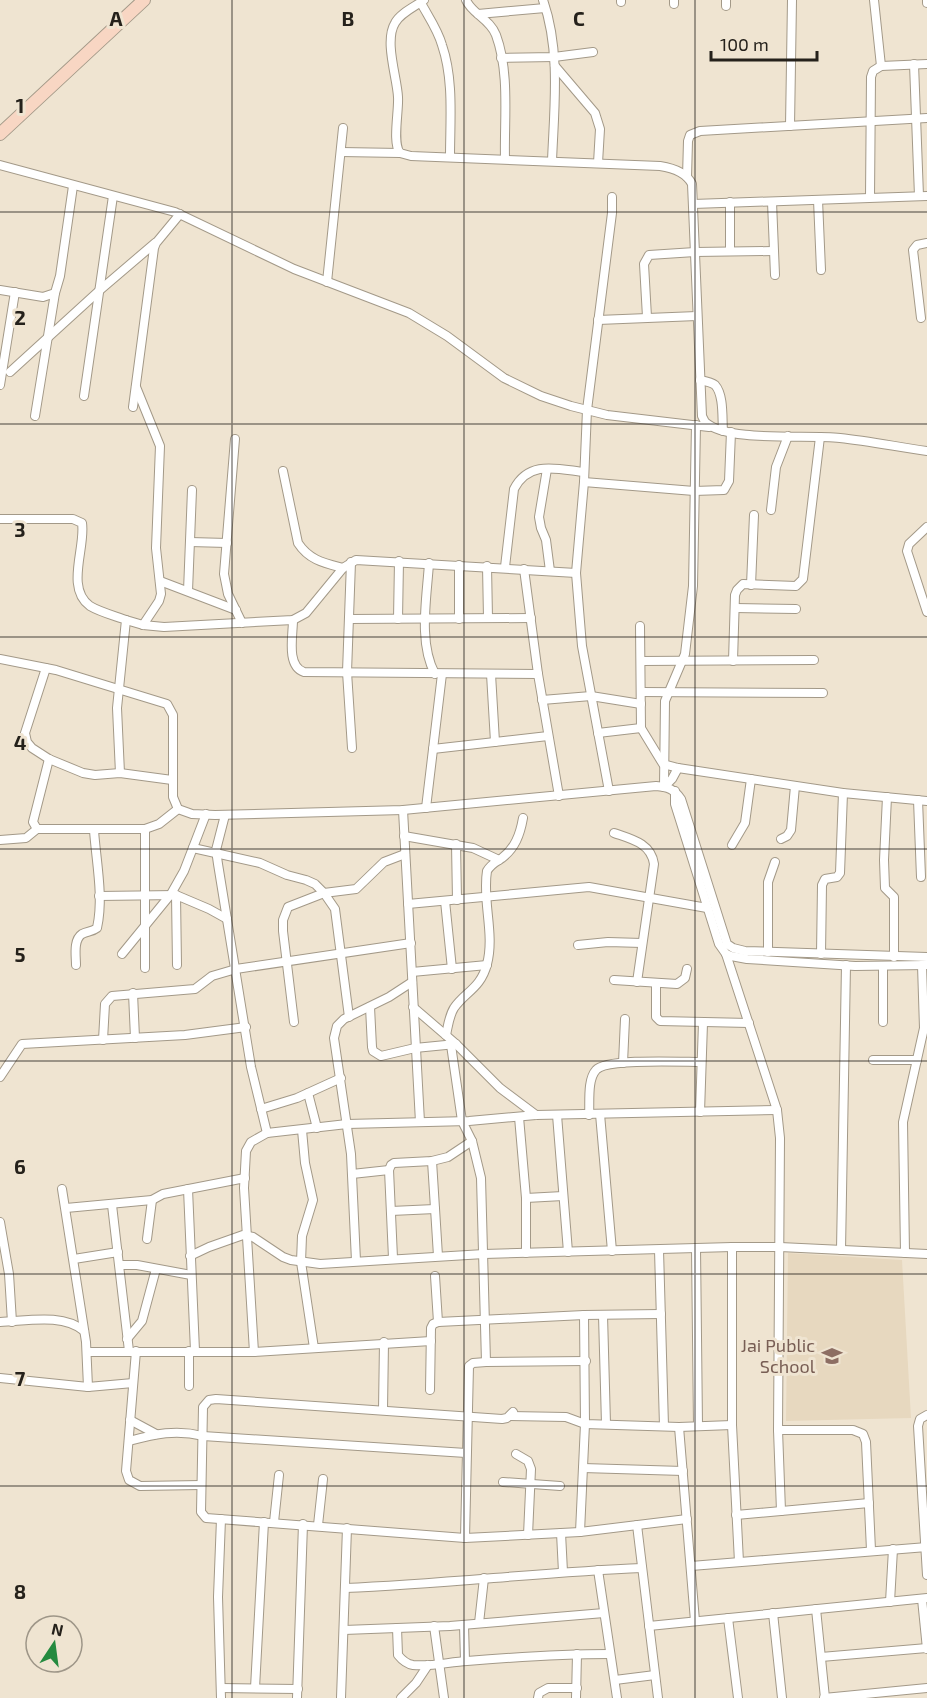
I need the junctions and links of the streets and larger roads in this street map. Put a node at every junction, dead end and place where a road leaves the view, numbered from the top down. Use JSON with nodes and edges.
{"nodes":[{"id":1,"x":144,"y":0,"type":"edge"},
{"id":2,"x":466,"y":0,"type":"edge"},
{"id":3,"x":792,"y":0,"type":"edge"},
{"id":4,"x":874,"y":0,"type":"edge"},
{"id":5,"x":423,"y":1,"type":"edge"},
{"id":6,"x":544,"y":4,"type":"edge"},
{"id":7,"x":478,"y":14,"type":"junction"},
{"id":8,"x":592,"y":52,"type":"dead end"},
{"id":9,"x":501,"y":58,"type":"junction"},
{"id":10,"x":554,"y":61,"type":"junction"},
{"id":11,"x":914,"y":64,"type":"junction"},
{"id":12,"x":927,"y":64,"type":"edge"},
{"id":13,"x":881,"y":66,"type":"junction"},
{"id":14,"x":927,"y":118,"type":"edge"},
{"id":15,"x":915,"y":119,"type":"junction"},
{"id":16,"x":869,"y":122,"type":"junction"},
{"id":17,"x":790,"y":126,"type":"junction"},
{"id":18,"x":343,"y":128,"type":"dead end"},
{"id":19,"x":0,"y":134,"type":"edge"},
{"id":20,"x":341,"y":153,"type":"junction"},
{"id":21,"x":400,"y":153,"type":"junction"},
{"id":22,"x":450,"y":157,"type":"junction"},
{"id":23,"x":505,"y":159,"type":"junction"},
{"id":24,"x":552,"y":161,"type":"junction"},
{"id":25,"x":598,"y":163,"type":"junction"},
{"id":26,"x":0,"y":165,"type":"edge"},
{"id":27,"x":687,"y":177,"type":"junction"},
{"id":28,"x":73,"y":186,"type":"junction"},
{"id":29,"x":113,"y":196,"type":"junction"},
{"id":30,"x":923,"y":196,"type":"edge"},
{"id":31,"x":870,"y":197,"type":"junction"},
{"id":32,"x":612,"y":198,"type":"dead end"},
{"id":33,"x":818,"y":200,"type":"junction"},
{"id":34,"x":730,"y":202,"type":"junction"},
{"id":35,"x":772,"y":202,"type":"junction"},
{"id":36,"x":693,"y":204,"type":"junction"},
{"id":37,"x":180,"y":214,"type":"junction"},
{"id":38,"x":156,"y":243,"type":"junction"},
{"id":39,"x":927,"y":243,"type":"edge"},
{"id":40,"x":730,"y":251,"type":"junction"},
{"id":41,"x":774,"y":251,"type":"junction"},
{"id":42,"x":695,"y":252,"type":"junction"},
{"id":43,"x":821,"y":270,"type":"dead end"},
{"id":44,"x":775,"y":275,"type":"dead end"},
{"id":45,"x":327,"y":282,"type":"junction"},
{"id":46,"x":0,"y":290,"type":"edge"},
{"id":47,"x":100,"y":290,"type":"junction"},
{"id":48,"x":15,"y":292,"type":"junction"},
{"id":49,"x":55,"y":293,"type":"junction"},
{"id":50,"x":697,"y":316,"type":"junction"},
{"id":51,"x":647,"y":317,"type":"junction"},
{"id":52,"x":921,"y":318,"type":"dead end"},
{"id":53,"x":598,"y":320,"type":"junction"},
{"id":54,"x":47,"y":339,"type":"junction"},
{"id":55,"x":10,"y":372,"type":"dead end"},
{"id":56,"x":700,"y":380,"type":"junction"},
{"id":57,"x":0,"y":385,"type":"edge"},
{"id":58,"x":136,"y":387,"type":"junction"},
{"id":59,"x":84,"y":396,"type":"dead end"},
{"id":60,"x":133,"y":407,"type":"dead end"},
{"id":61,"x":587,"y":410,"type":"junction"},
{"id":62,"x":35,"y":416,"type":"dead end"},
{"id":63,"x":696,"y":425,"type":"junction"},
{"id":64,"x":710,"y":427,"type":"junction"},
{"id":65,"x":727,"y":431,"type":"junction"},
{"id":66,"x":788,"y":436,"type":"junction"},
{"id":67,"x":820,"y":437,"type":"junction"},
{"id":68,"x":235,"y":439,"type":"dead end"},
{"id":69,"x":927,"y":451,"type":"edge"},
{"id":70,"x":547,"y":469,"type":"junction"},
{"id":71,"x":284,"y":471,"type":"dead end"},
{"id":72,"x":584,"y":472,"type":"junction"},
{"id":73,"x":584,"y":482,"type":"junction"},
{"id":74,"x":192,"y":490,"type":"dead end"},
{"id":75,"x":694,"y":491,"type":"junction"},
{"id":76,"x":771,"y":510,"type":"dead end"},
{"id":77,"x":754,"y":515,"type":"dead end"},
{"id":78,"x":0,"y":519,"type":"edge"},
{"id":79,"x":927,"y":527,"type":"edge"},
{"id":80,"x":190,"y":542,"type":"junction"},
{"id":81,"x":227,"y":543,"type":"junction"},
{"id":82,"x":399,"y":561,"type":"junction"},
{"id":83,"x":429,"y":563,"type":"junction"},
{"id":84,"x":347,"y":565,"type":"junction"},
{"id":85,"x":459,"y":565,"type":"junction"},
{"id":86,"x":487,"y":566,"type":"junction"},
{"id":87,"x":505,"y":567,"type":"junction"},
{"id":88,"x":524,"y":569,"type":"junction"},
{"id":89,"x":550,"y":571,"type":"junction"},
{"id":90,"x":576,"y":573,"type":"junction"},
{"id":91,"x":160,"y":581,"type":"junction"},
{"id":92,"x":751,"y":585,"type":"junction"},
{"id":93,"x":188,"y":591,"type":"junction"},
{"id":94,"x":735,"y":608,"type":"junction"},
{"id":95,"x":796,"y":609,"type":"dead end"},
{"id":96,"x":236,"y":610,"type":"junction"},
{"id":97,"x":927,"y":612,"type":"edge"},
{"id":98,"x":426,"y":617,"type":"junction"},
{"id":99,"x":488,"y":618,"type":"junction"},
{"id":100,"x":531,"y":618,"type":"junction"},
{"id":101,"x":398,"y":619,"type":"junction"},
{"id":102,"x":459,"y":619,"type":"junction"},
{"id":103,"x":293,"y":620,"type":"junction"},
{"id":104,"x":349,"y":620,"type":"junction"},
{"id":105,"x":126,"y":621,"type":"junction"},
{"id":106,"x":242,"y":623,"type":"junction"},
{"id":107,"x":143,"y":625,"type":"junction"},
{"id":108,"x":640,"y":626,"type":"dead end"},
{"id":109,"x":0,"y":659,"type":"edge"},
{"id":110,"x":814,"y":660,"type":"dead end"},
{"id":111,"x":641,"y":661,"type":"junction"},
{"id":112,"x":683,"y":661,"type":"junction"},
{"id":113,"x":733,"y":661,"type":"junction"},
{"id":114,"x":46,"y":668,"type":"junction"},
{"id":115,"x":347,"y":672,"type":"junction"},
{"id":116,"x":438,"y":674,"type":"junction"},
{"id":117,"x":491,"y":674,"type":"junction"},
{"id":118,"x":538,"y":674,"type":"junction"},
{"id":119,"x":118,"y":690,"type":"junction"},
{"id":120,"x":641,"y":692,"type":"junction"},
{"id":121,"x":667,"y":693,"type":"junction"},
{"id":122,"x":823,"y":693,"type":"dead end"},
{"id":123,"x":591,"y":696,"type":"junction"},
{"id":124,"x":542,"y":700,"type":"junction"},
{"id":125,"x":641,"y":704,"type":"junction"},
{"id":126,"x":641,"y":728,"type":"junction"},
{"id":127,"x":598,"y":732,"type":"junction"},
{"id":128,"x":548,"y":736,"type":"junction"},
{"id":129,"x":495,"y":742,"type":"junction"},
{"id":130,"x":352,"y":748,"type":"dead end"},
{"id":131,"x":433,"y":749,"type":"junction"},
{"id":132,"x":49,"y":759,"type":"junction"},
{"id":133,"x":663,"y":764,"type":"junction"},
{"id":134,"x":678,"y":768,"type":"junction"},
{"id":135,"x":120,"y":773,"type":"junction"},
{"id":136,"x":751,"y":779,"type":"junction"},
{"id":137,"x":172,"y":780,"type":"junction"},
{"id":138,"x":795,"y":786,"type":"junction"},
{"id":139,"x":664,"y":787,"type":"junction"},
{"id":140,"x":675,"y":790,"type":"junction"},
{"id":141,"x":609,"y":791,"type":"junction"},
{"id":142,"x":843,"y":793,"type":"junction"},
{"id":143,"x":559,"y":796,"type":"junction"},
{"id":144,"x":887,"y":797,"type":"junction"},
{"id":145,"x":922,"y":801,"type":"edge"},
{"id":146,"x":426,"y":808,"type":"junction"},
{"id":147,"x":178,"y":809,"type":"junction"},
{"id":148,"x":403,"y":810,"type":"junction"},
{"id":149,"x":206,"y":814,"type":"junction"},
{"id":150,"x":225,"y":815,"type":"junction"},
{"id":151,"x":523,"y":818,"type":"dead end"},
{"id":152,"x":37,"y":829,"type":"junction"},
{"id":153,"x":145,"y":829,"type":"junction"},
{"id":154,"x":94,"y":830,"type":"junction"},
{"id":155,"x":614,"y":833,"type":"dead end"},
{"id":156,"x":404,"y":836,"type":"junction"},
{"id":157,"x":781,"y":839,"type":"dead end"},
{"id":158,"x":0,"y":840,"type":"edge"},
{"id":159,"x":456,"y":844,"type":"junction"},
{"id":160,"x":732,"y":845,"type":"dead end"},
{"id":161,"x":194,"y":848,"type":"junction"},
{"id":162,"x":216,"y":853,"type":"junction"},
{"id":163,"x":405,"y":854,"type":"junction"},
{"id":164,"x":499,"y":860,"type":"junction"},
{"id":165,"x":775,"y":862,"type":"dead end"},
{"id":166,"x":921,"y":877,"type":"dead end"},
{"id":167,"x":324,"y":892,"type":"junction"},
{"id":168,"x":146,"y":894,"type":"junction"},
{"id":169,"x":173,"y":894,"type":"junction"},
{"id":170,"x":99,"y":896,"type":"junction"},
{"id":171,"x":487,"y":898,"type":"junction"},
{"id":172,"x":648,"y":899,"type":"junction"},
{"id":173,"x":457,"y":900,"type":"junction"},
{"id":174,"x":445,"y":901,"type":"junction"},
{"id":175,"x":408,"y":904,"type":"junction"},
{"id":176,"x":707,"y":908,"type":"junction"},
{"id":177,"x":227,"y":919,"type":"junction"},
{"id":178,"x":147,"y":924,"type":"junction"},
{"id":179,"x":411,"y":943,"type":"junction"},
{"id":180,"x":642,"y":943,"type":"junction"},
{"id":181,"x":578,"y":945,"type":"dead end"},
{"id":182,"x":768,"y":952,"type":"junction"},
{"id":183,"x":341,"y":953,"type":"junction"},
{"id":184,"x":122,"y":954,"type":"dead end"},
{"id":185,"x":726,"y":954,"type":"junction"},
{"id":186,"x":821,"y":954,"type":"junction"},
{"id":187,"x":894,"y":957,"type":"junction"},
{"id":188,"x":927,"y":957,"type":"edge"},
{"id":189,"x":287,"y":961,"type":"junction"},
{"id":190,"x":76,"y":964,"type":"dead end"},
{"id":191,"x":177,"y":965,"type":"dead end"},
{"id":192,"x":487,"y":965,"type":"junction"},
{"id":193,"x":846,"y":965,"type":"junction"},
{"id":194,"x":924,"y":965,"type":"edge"},
{"id":195,"x":883,"y":966,"type":"junction"},
{"id":196,"x":145,"y":968,"type":"dead end"},
{"id":197,"x":236,"y":969,"type":"junction"},
{"id":198,"x":452,"y":969,"type":"junction"},
{"id":199,"x":687,"y":969,"type":"dead end"},
{"id":200,"x":412,"y":977,"type":"junction"},
{"id":201,"x":614,"y":980,"type":"dead end"},
{"id":202,"x":638,"y":982,"type":"junction"},
{"id":203,"x":656,"y":984,"type":"junction"},
{"id":204,"x":133,"y":993,"type":"junction"},
{"id":205,"x":370,"y":1007,"type":"junction"},
{"id":206,"x":413,"y":1007,"type":"junction"},
{"id":207,"x":349,"y":1017,"type":"junction"},
{"id":208,"x":625,"y":1019,"type":"dead end"},
{"id":209,"x":294,"y":1022,"type":"dead end"},
{"id":210,"x":884,"y":1022,"type":"dead end"},
{"id":211,"x":703,"y":1023,"type":"junction"},
{"id":212,"x":749,"y":1023,"type":"junction"},
{"id":213,"x":246,"y":1027,"type":"junction"},
{"id":214,"x":446,"y":1035,"type":"junction"},
{"id":215,"x":135,"y":1038,"type":"junction"},
{"id":216,"x":103,"y":1040,"type":"junction"},
{"id":217,"x":454,"y":1044,"type":"junction"},
{"id":218,"x":415,"y":1048,"type":"junction"},
{"id":219,"x":873,"y":1060,"type":"dead end"},
{"id":220,"x":917,"y":1060,"type":"junction"},
{"id":221,"x":701,"y":1062,"type":"junction"},
{"id":222,"x":623,"y":1063,"type":"junction"},
{"id":223,"x":0,"y":1077,"type":"edge"},
{"id":224,"x":341,"y":1078,"type":"junction"},
{"id":225,"x":308,"y":1093,"type":"junction"},
{"id":226,"x":261,"y":1109,"type":"junction"},
{"id":227,"x":777,"y":1110,"type":"junction"},
{"id":228,"x":700,"y":1112,"type":"junction"},
{"id":229,"x":600,"y":1114,"type":"junction"},
{"id":230,"x":536,"y":1115,"type":"junction"},
{"id":231,"x":557,"y":1115,"type":"junction"},
{"id":232,"x":589,"y":1115,"type":"junction"},
{"id":233,"x":519,"y":1117,"type":"junction"},
{"id":234,"x":462,"y":1121,"type":"junction"},
{"id":235,"x":420,"y":1122,"type":"junction"},
{"id":236,"x":348,"y":1124,"type":"junction"},
{"id":237,"x":316,"y":1128,"type":"junction"},
{"id":238,"x":302,"y":1130,"type":"junction"},
{"id":239,"x":267,"y":1133,"type":"junction"},
{"id":240,"x":472,"y":1141,"type":"junction"},
{"id":241,"x":432,"y":1161,"type":"junction"},
{"id":242,"x":390,"y":1170,"type":"junction"},
{"id":243,"x":352,"y":1174,"type":"junction"},
{"id":244,"x":245,"y":1178,"type":"junction"},
{"id":245,"x":62,"y":1189,"type":"dead end"},
{"id":246,"x":188,"y":1189,"type":"junction"},
{"id":247,"x":563,"y":1196,"type":"junction"},
{"id":248,"x":526,"y":1198,"type":"junction"},
{"id":249,"x":152,"y":1200,"type":"junction"},
{"id":250,"x":112,"y":1205,"type":"junction"},
{"id":251,"x":66,"y":1209,"type":"junction"},
{"id":252,"x":435,"y":1209,"type":"junction"},
{"id":253,"x":391,"y":1211,"type":"junction"},
{"id":254,"x":0,"y":1222,"type":"edge"},
{"id":255,"x":246,"y":1235,"type":"junction"},
{"id":256,"x":147,"y":1239,"type":"dead end"},
{"id":257,"x":732,"y":1247,"type":"junction"},
{"id":258,"x":780,"y":1247,"type":"junction"},
{"id":259,"x":696,"y":1248,"type":"junction"},
{"id":260,"x":659,"y":1250,"type":"junction"},
{"id":261,"x":841,"y":1250,"type":"junction"},
{"id":262,"x":612,"y":1251,"type":"junction"},
{"id":263,"x":118,"y":1252,"type":"junction"},
{"id":264,"x":568,"y":1252,"type":"junction"},
{"id":265,"x":526,"y":1253,"type":"junction"},
{"id":266,"x":905,"y":1253,"type":"junction"},
{"id":267,"x":484,"y":1254,"type":"junction"},
{"id":268,"x":927,"y":1254,"type":"edge"},
{"id":269,"x":190,"y":1256,"type":"junction"},
{"id":270,"x":438,"y":1256,"type":"junction"},
{"id":271,"x":393,"y":1258,"type":"junction"},
{"id":272,"x":74,"y":1259,"type":"junction"},
{"id":273,"x":356,"y":1261,"type":"junction"},
{"id":274,"x":301,"y":1262,"type":"junction"},
{"id":275,"x":4,"y":1263,"type":"edge"},
{"id":276,"x":120,"y":1265,"type":"junction"},
{"id":277,"x":156,"y":1269,"type":"junction"},
{"id":278,"x":191,"y":1275,"type":"junction"},
{"id":279,"x":435,"y":1276,"type":"dead end"},
{"id":280,"x":661,"y":1314,"type":"junction"},
{"id":281,"x":584,"y":1315,"type":"junction"},
{"id":282,"x":603,"y":1315,"type":"junction"},
{"id":283,"x":485,"y":1320,"type":"junction"},
{"id":284,"x":0,"y":1322,"type":"edge"},
{"id":285,"x":12,"y":1322,"type":"junction"},
{"id":286,"x":438,"y":1322,"type":"junction"},
{"id":287,"x":84,"y":1331,"type":"junction"},
{"id":288,"x":127,"y":1339,"type":"junction"},
{"id":289,"x":431,"y":1341,"type":"junction"},
{"id":290,"x":384,"y":1342,"type":"junction"},
{"id":291,"x":314,"y":1348,"type":"junction"},
{"id":292,"x":132,"y":1351,"type":"junction"},
{"id":293,"x":192,"y":1351,"type":"junction"},
{"id":294,"x":87,"y":1352,"type":"junction"},
{"id":295,"x":254,"y":1352,"type":"junction"},
{"id":296,"x":586,"y":1361,"type":"junction"},
{"id":297,"x":486,"y":1362,"type":"junction"},
{"id":298,"x":0,"y":1378,"type":"edge"},
{"id":299,"x":133,"y":1383,"type":"junction"},
{"id":300,"x":189,"y":1386,"type":"dead end"},
{"id":301,"x":88,"y":1387,"type":"junction"},
{"id":302,"x":430,"y":1390,"type":"dead end"},
{"id":303,"x":383,"y":1410,"type":"junction"},
{"id":304,"x":927,"y":1415,"type":"edge"},
{"id":305,"x":466,"y":1416,"type":"junction"},
{"id":306,"x":130,"y":1420,"type":"junction"},
{"id":307,"x":585,"y":1424,"type":"junction"},
{"id":308,"x":606,"y":1424,"type":"junction"},
{"id":309,"x":732,"y":1425,"type":"junction"},
{"id":310,"x":664,"y":1426,"type":"junction"},
{"id":311,"x":698,"y":1426,"type":"junction"},
{"id":312,"x":679,"y":1427,"type":"junction"},
{"id":313,"x":778,"y":1430,"type":"junction"},
{"id":314,"x":156,"y":1434,"type":"junction"},
{"id":315,"x":202,"y":1436,"type":"junction"},
{"id":316,"x":129,"y":1441,"type":"junction"},
{"id":317,"x":466,"y":1453,"type":"junction"},
{"id":318,"x":516,"y":1454,"type":"dead end"},
{"id":319,"x":583,"y":1468,"type":"junction"},
{"id":320,"x":683,"y":1471,"type":"junction"},
{"id":321,"x":279,"y":1475,"type":"dead end"},
{"id":322,"x":323,"y":1479,"type":"dead end"},
{"id":323,"x":503,"y":1482,"type":"dead end"},
{"id":324,"x":530,"y":1484,"type":"junction"},
{"id":325,"x":924,"y":1484,"type":"edge"},
{"id":326,"x":201,"y":1485,"type":"junction"},
{"id":327,"x":560,"y":1486,"type":"dead end"},
{"id":328,"x":869,"y":1503,"type":"junction"},
{"id":329,"x":781,"y":1511,"type":"junction"},
{"id":330,"x":736,"y":1515,"type":"junction"},
{"id":331,"x":220,"y":1519,"type":"junction"},
{"id":332,"x":687,"y":1519,"type":"junction"},
{"id":333,"x":269,"y":1522,"type":"junction"},
{"id":334,"x":303,"y":1524,"type":"junction"},
{"id":335,"x":318,"y":1525,"type":"junction"},
{"id":336,"x":637,"y":1525,"type":"junction"},
{"id":337,"x":347,"y":1528,"type":"junction"},
{"id":338,"x":580,"y":1532,"type":"junction"},
{"id":339,"x":561,"y":1533,"type":"junction"},
{"id":340,"x":528,"y":1535,"type":"junction"},
{"id":341,"x":465,"y":1538,"type":"junction"},
{"id":342,"x":926,"y":1547,"type":"edge"},
{"id":343,"x":893,"y":1549,"type":"junction"},
{"id":344,"x":871,"y":1550,"type":"junction"},
{"id":345,"x":739,"y":1562,"type":"junction"},
{"id":346,"x":691,"y":1566,"type":"junction"},
{"id":347,"x":642,"y":1568,"type":"junction"},
{"id":348,"x":598,"y":1570,"type":"junction"},
{"id":349,"x":563,"y":1572,"type":"junction"},
{"id":350,"x":927,"y":1575,"type":"edge"},
{"id":351,"x":484,"y":1578,"type":"junction"},
{"id":352,"x":345,"y":1588,"type":"junction"},
{"id":353,"x":925,"y":1598,"type":"edge"},
{"id":354,"x":890,"y":1602,"type":"junction"},
{"id":355,"x":816,"y":1609,"type":"junction"},
{"id":356,"x":604,"y":1613,"type":"junction"},
{"id":357,"x":773,"y":1613,"type":"junction"},
{"id":358,"x":728,"y":1618,"type":"junction"},
{"id":359,"x":695,"y":1621,"type":"junction"},
{"id":360,"x":479,"y":1623,"type":"junction"},
{"id":361,"x":464,"y":1624,"type":"junction"},
{"id":362,"x":434,"y":1626,"type":"junction"},
{"id":363,"x":650,"y":1626,"type":"junction"},
{"id":364,"x":397,"y":1628,"type":"junction"},
{"id":365,"x":344,"y":1630,"type":"junction"},
{"id":366,"x":927,"y":1648,"type":"edge"},
{"id":367,"x":577,"y":1654,"type":"junction"},
{"id":368,"x":610,"y":1654,"type":"junction"},
{"id":369,"x":821,"y":1657,"type":"junction"},
{"id":370,"x":465,"y":1661,"type":"junction"},
{"id":371,"x":428,"y":1665,"type":"junction"},
{"id":372,"x":439,"y":1665,"type":"junction"},
{"id":373,"x":655,"y":1675,"type":"junction"},
{"id":374,"x":615,"y":1680,"type":"junction"},
{"id":375,"x":221,"y":1688,"type":"junction"},
{"id":376,"x":577,"y":1688,"type":"junction"},
{"id":377,"x":927,"y":1688,"type":"edge"},
{"id":378,"x":255,"y":1689,"type":"junction"},
{"id":379,"x":298,"y":1694,"type":"edge"},
{"id":380,"x":889,"y":1695,"type":"edge"},
{"id":381,"x":221,"y":1698,"type":"edge"},
{"id":382,"x":341,"y":1698,"type":"edge"},
{"id":383,"x":401,"y":1698,"type":"edge"},
{"id":384,"x":444,"y":1698,"type":"edge"},
{"id":385,"x":538,"y":1698,"type":"edge"},
{"id":386,"x":576,"y":1698,"type":"edge"},
{"id":387,"x":617,"y":1698,"type":"edge"},
{"id":388,"x":658,"y":1698,"type":"edge"},
{"id":389,"x":738,"y":1698,"type":"edge"},
{"id":390,"x":782,"y":1698,"type":"edge"},
{"id":391,"x":824,"y":1698,"type":"edge"}],
"edges":[{"from":1,"to":19,"type":"street"},
{"from":2,"to":7,"type":"street"},
{"from":3,"to":17,"type":"street"},
{"from":4,"to":13,"type":"street"},
{"from":5,"to":21,"type":"street"},
{"from":5,"to":22,"type":"street"},
{"from":6,"to":7,"type":"street"},
{"from":6,"to":10,"type":"street"},
{"from":7,"to":9,"type":"street"},
{"from":8,"to":10,"type":"street"},
{"from":9,"to":10,"type":"street"},
{"from":9,"to":23,"type":"street"},
{"from":10,"to":24,"type":"street"},
{"from":10,"to":25,"type":"street"},
{"from":11,"to":12,"type":"street"},
{"from":11,"to":13,"type":"street"},
{"from":11,"to":15,"type":"street"},
{"from":13,"to":16,"type":"street"},
{"from":14,"to":15,"type":"street"},
{"from":15,"to":16,"type":"street"},
{"from":15,"to":30,"type":"street"},
{"from":16,"to":17,"type":"street"},
{"from":16,"to":31,"type":"street"},
{"from":17,"to":27,"type":"street"},
{"from":18,"to":20,"type":"street"},
{"from":20,"to":21,"type":"street"},
{"from":20,"to":45,"type":"street"},
{"from":21,"to":22,"type":"street"},
{"from":22,"to":23,"type":"street"},
{"from":23,"to":24,"type":"street"},
{"from":24,"to":25,"type":"street"},
{"from":25,"to":27,"type":"street"},
{"from":26,"to":28,"type":"street"},
{"from":27,"to":36,"type":"street"},
{"from":28,"to":29,"type":"street"},
{"from":28,"to":49,"type":"street"},
{"from":29,"to":37,"type":"street"},
{"from":29,"to":47,"type":"street"},
{"from":30,"to":31,"type":"street"},
{"from":31,"to":33,"type":"street"},
{"from":32,"to":53,"type":"street"},
{"from":33,"to":35,"type":"street"},
{"from":33,"to":43,"type":"street"},
{"from":34,"to":35,"type":"street"},
{"from":34,"to":36,"type":"street"},
{"from":34,"to":40,"type":"street"},
{"from":35,"to":41,"type":"street"},
{"from":36,"to":42,"type":"street"},
{"from":37,"to":38,"type":"street"},
{"from":37,"to":45,"type":"street"},
{"from":38,"to":47,"type":"street"},
{"from":38,"to":58,"type":"street"},
{"from":39,"to":52,"type":"street"},
{"from":40,"to":41,"type":"street"},
{"from":40,"to":42,"type":"street"},
{"from":41,"to":44,"type":"street"},
{"from":42,"to":50,"type":"street"},
{"from":42,"to":51,"type":"street"},
{"from":45,"to":61,"type":"street"},
{"from":46,"to":48,"type":"street"},
{"from":47,"to":54,"type":"street"},
{"from":47,"to":59,"type":"street"},
{"from":48,"to":49,"type":"street"},
{"from":48,"to":57,"type":"street"},
{"from":49,"to":54,"type":"street"},
{"from":50,"to":51,"type":"street"},
{"from":50,"to":56,"type":"street"},
{"from":51,"to":53,"type":"street"},
{"from":53,"to":61,"type":"street"},
{"from":54,"to":55,"type":"street"},
{"from":54,"to":62,"type":"street"},
{"from":56,"to":64,"type":"street"},
{"from":56,"to":65,"type":"street"},
{"from":58,"to":60,"type":"street"},
{"from":58,"to":91,"type":"street"},
{"from":61,"to":63,"type":"street"},
{"from":61,"to":72,"type":"street"},
{"from":63,"to":64,"type":"street"},
{"from":63,"to":75,"type":"street"},
{"from":64,"to":65,"type":"street"},
{"from":65,"to":66,"type":"street"},
{"from":65,"to":75,"type":"street"},
{"from":66,"to":67,"type":"street"},
{"from":66,"to":76,"type":"street"},
{"from":67,"to":69,"type":"street"},
{"from":67,"to":92,"type":"street"},
{"from":68,"to":81,"type":"street"},
{"from":70,"to":72,"type":"street"},
{"from":70,"to":87,"type":"street"},
{"from":70,"to":89,"type":"street"},
{"from":71,"to":84,"type":"street"},
{"from":72,"to":73,"type":"street"},
{"from":73,"to":75,"type":"street"},
{"from":73,"to":90,"type":"street"},
{"from":74,"to":80,"type":"street"},
{"from":75,"to":112,"type":"street"},
{"from":77,"to":92,"type":"street"},
{"from":78,"to":105,"type":"street"},
{"from":79,"to":97,"type":"street"},
{"from":80,"to":81,"type":"street"},
{"from":80,"to":93,"type":"street"},
{"from":81,"to":96,"type":"street"},
{"from":82,"to":83,"type":"street"},
{"from":82,"to":84,"type":"street"},
{"from":82,"to":101,"type":"street"},
{"from":83,"to":85,"type":"street"},
{"from":83,"to":98,"type":"street"},
{"from":84,"to":103,"type":"street"},
{"from":84,"to":104,"type":"street"},
{"from":85,"to":86,"type":"street"},
{"from":85,"to":102,"type":"street"},
{"from":86,"to":87,"type":"street"},
{"from":86,"to":99,"type":"street"},
{"from":87,"to":88,"type":"street"},
{"from":88,"to":89,"type":"street"},
{"from":88,"to":100,"type":"street"},
{"from":89,"to":90,"type":"street"},
{"from":90,"to":123,"type":"street"},
{"from":91,"to":93,"type":"street"},
{"from":91,"to":107,"type":"street"},
{"from":92,"to":94,"type":"street"},
{"from":93,"to":96,"type":"street"},
{"from":94,"to":95,"type":"street"},
{"from":94,"to":113,"type":"street"},
{"from":96,"to":106,"type":"street"},
{"from":98,"to":101,"type":"street"},
{"from":98,"to":102,"type":"street"},
{"from":98,"to":116,"type":"street"},
{"from":99,"to":100,"type":"street"},
{"from":99,"to":102,"type":"street"},
{"from":100,"to":118,"type":"street"},
{"from":101,"to":104,"type":"street"},
{"from":103,"to":106,"type":"street"},
{"from":103,"to":115,"type":"street"},
{"from":104,"to":115,"type":"street"},
{"from":105,"to":107,"type":"street"},
{"from":105,"to":119,"type":"street"},
{"from":106,"to":107,"type":"street"},
{"from":108,"to":111,"type":"street"},
{"from":109,"to":114,"type":"street"},
{"from":110,"to":113,"type":"street"},
{"from":111,"to":112,"type":"street"},
{"from":111,"to":120,"type":"street"},
{"from":112,"to":113,"type":"street"},
{"from":112,"to":121,"type":"street"},
{"from":114,"to":119,"type":"street"},
{"from":114,"to":132,"type":"street"},
{"from":115,"to":116,"type":"street"},
{"from":115,"to":130,"type":"street"},
{"from":116,"to":117,"type":"street"},
{"from":116,"to":131,"type":"street"},
{"from":117,"to":118,"type":"street"},
{"from":117,"to":129,"type":"street"},
{"from":118,"to":124,"type":"street"},
{"from":119,"to":135,"type":"street"},
{"from":119,"to":137,"type":"street"},
{"from":120,"to":121,"type":"street"},
{"from":120,"to":125,"type":"street"},
{"from":121,"to":122,"type":"street"},
{"from":121,"to":133,"type":"street"},
{"from":123,"to":124,"type":"street"},
{"from":123,"to":125,"type":"street"},
{"from":123,"to":127,"type":"street"},
{"from":124,"to":128,"type":"street"},
{"from":125,"to":126,"type":"street"},
{"from":126,"to":127,"type":"street"},
{"from":126,"to":133,"type":"street"},
{"from":127,"to":141,"type":"street"},
{"from":128,"to":129,"type":"street"},
{"from":128,"to":143,"type":"street"},
{"from":129,"to":131,"type":"street"},
{"from":131,"to":146,"type":"street"},
{"from":132,"to":135,"type":"street"},
{"from":132,"to":152,"type":"street"},
{"from":133,"to":134,"type":"street"},
{"from":133,"to":139,"type":"street"},
{"from":134,"to":136,"type":"street"},
{"from":134,"to":139,"type":"street"},
{"from":135,"to":137,"type":"street"},
{"from":136,"to":138,"type":"street"},
{"from":136,"to":160,"type":"street"},
{"from":137,"to":147,"type":"street"},
{"from":138,"to":142,"type":"street"},
{"from":138,"to":157,"type":"street"},
{"from":139,"to":140,"type":"street"},
{"from":139,"to":141,"type":"street"},
{"from":140,"to":176,"type":"street"},
{"from":140,"to":182,"type":"street"},
{"from":141,"to":143,"type":"street"},
{"from":142,"to":144,"type":"street"},
{"from":142,"to":186,"type":"street"},
{"from":143,"to":146,"type":"street"},
{"from":144,"to":145,"type":"street"},
{"from":144,"to":187,"type":"street"},
{"from":145,"to":166,"type":"street"},
{"from":146,"to":148,"type":"street"},
{"from":147,"to":149,"type":"street"},
{"from":147,"to":153,"type":"street"},
{"from":148,"to":150,"type":"street"},
{"from":148,"to":156,"type":"street"},
{"from":149,"to":150,"type":"street"},
{"from":149,"to":161,"type":"street"},
{"from":150,"to":162,"type":"street"},
{"from":151,"to":164,"type":"street"},
{"from":152,"to":154,"type":"street"},
{"from":152,"to":158,"type":"street"},
{"from":153,"to":154,"type":"street"},
{"from":153,"to":168,"type":"street"},
{"from":154,"to":170,"type":"street"},
{"from":155,"to":172,"type":"street"},
{"from":156,"to":159,"type":"street"},
{"from":156,"to":163,"type":"street"},
{"from":159,"to":164,"type":"street"},
{"from":159,"to":173,"type":"street"},
{"from":161,"to":162,"type":"street"},
{"from":161,"to":169,"type":"street"},
{"from":162,"to":167,"type":"street"},
{"from":162,"to":177,"type":"street"},
{"from":163,"to":167,"type":"street"},
{"from":163,"to":175,"type":"street"},
{"from":164,"to":171,"type":"street"},
{"from":165,"to":182,"type":"street"},
{"from":167,"to":183,"type":"street"},
{"from":167,"to":189,"type":"street"},
{"from":168,"to":169,"type":"street"},
{"from":168,"to":170,"type":"street"},
{"from":168,"to":178,"type":"street"},
{"from":169,"to":177,"type":"street"},
{"from":169,"to":178,"type":"street"},
{"from":169,"to":191,"type":"street"},
{"from":170,"to":190,"type":"street"},
{"from":171,"to":172,"type":"street"},
{"from":171,"to":173,"type":"street"},
{"from":171,"to":192,"type":"street"},
{"from":172,"to":176,"type":"street"},
{"from":172,"to":180,"type":"street"},
{"from":173,"to":174,"type":"street"},
{"from":174,"to":175,"type":"street"},
{"from":174,"to":198,"type":"street"},
{"from":175,"to":179,"type":"street"},
{"from":176,"to":185,"type":"street"},
{"from":177,"to":197,"type":"street"},
{"from":178,"to":184,"type":"street"},
{"from":178,"to":196,"type":"street"},
{"from":179,"to":183,"type":"street"},
{"from":179,"to":200,"type":"street"},
{"from":180,"to":181,"type":"street"},
{"from":180,"to":202,"type":"street"},
{"from":182,"to":186,"type":"street"},
{"from":183,"to":189,"type":"street"},
{"from":183,"to":207,"type":"street"},
{"from":185,"to":193,"type":"street"},
{"from":185,"to":212,"type":"street"},
{"from":186,"to":187,"type":"street"},
{"from":187,"to":188,"type":"street"},
{"from":189,"to":197,"type":"street"},
{"from":189,"to":209,"type":"street"},
{"from":192,"to":198,"type":"street"},
{"from":192,"to":214,"type":"street"},
{"from":193,"to":195,"type":"street"},
{"from":193,"to":261,"type":"street"},
{"from":194,"to":195,"type":"street"},
{"from":194,"to":220,"type":"street"},
{"from":195,"to":210,"type":"street"},
{"from":197,"to":204,"type":"street"},
{"from":197,"to":213,"type":"street"},
{"from":198,"to":200,"type":"street"},
{"from":199,"to":203,"type":"street"},
{"from":200,"to":205,"type":"street"},
{"from":200,"to":206,"type":"street"},
{"from":201,"to":202,"type":"street"},
{"from":202,"to":203,"type":"street"},
{"from":203,"to":211,"type":"street"},
{"from":204,"to":215,"type":"street"},
{"from":204,"to":216,"type":"street"},
{"from":205,"to":207,"type":"street"},
{"from":205,"to":218,"type":"street"},
{"from":206,"to":214,"type":"street"},
{"from":206,"to":218,"type":"street"},
{"from":207,"to":224,"type":"street"},
{"from":208,"to":222,"type":"street"},
{"from":211,"to":212,"type":"street"},
{"from":211,"to":221,"type":"street"},
{"from":212,"to":227,"type":"street"},
{"from":213,"to":215,"type":"street"},
{"from":213,"to":226,"type":"street"},
{"from":214,"to":217,"type":"street"},
{"from":215,"to":216,"type":"street"},
{"from":216,"to":223,"type":"street"},
{"from":217,"to":218,"type":"street"},
{"from":217,"to":230,"type":"street"},
{"from":217,"to":234,"type":"street"},
{"from":218,"to":235,"type":"street"},
{"from":219,"to":220,"type":"street"},
{"from":220,"to":266,"type":"street"},
{"from":221,"to":222,"type":"street"},
{"from":221,"to":228,"type":"street"},
{"from":222,"to":232,"type":"street"},
{"from":224,"to":225,"type":"street"},
{"from":224,"to":236,"type":"street"},
{"from":225,"to":226,"type":"street"},
{"from":225,"to":237,"type":"street"},
{"from":226,"to":239,"type":"street"},
{"from":227,"to":228,"type":"street"},
{"from":227,"to":258,"type":"street"},
{"from":228,"to":229,"type":"street"},
{"from":229,"to":232,"type":"street"},
{"from":229,"to":262,"type":"street"},
{"from":230,"to":231,"type":"street"},
{"from":230,"to":233,"type":"street"},
{"from":231,"to":232,"type":"street"},
{"from":231,"to":247,"type":"street"},
{"from":233,"to":234,"type":"street"},
{"from":233,"to":248,"type":"street"},
{"from":234,"to":235,"type":"street"},
{"from":234,"to":240,"type":"street"},
{"from":235,"to":236,"type":"street"},
{"from":236,"to":237,"type":"street"},
{"from":236,"to":243,"type":"street"},
{"from":237,"to":238,"type":"street"},
{"from":238,"to":239,"type":"street"},
{"from":238,"to":274,"type":"street"},
{"from":239,"to":244,"type":"street"},
{"from":240,"to":241,"type":"street"},
{"from":240,"to":267,"type":"street"},
{"from":241,"to":242,"type":"street"},
{"from":241,"to":252,"type":"street"},
{"from":242,"to":243,"type":"street"},
{"from":242,"to":253,"type":"street"},
{"from":243,"to":273,"type":"street"},
{"from":244,"to":246,"type":"street"},
{"from":244,"to":255,"type":"street"},
{"from":245,"to":251,"type":"street"},
{"from":246,"to":249,"type":"street"},
{"from":246,"to":269,"type":"street"},
{"from":247,"to":248,"type":"street"},
{"from":247,"to":264,"type":"street"},
{"from":248,"to":265,"type":"street"},
{"from":249,"to":250,"type":"street"},
{"from":249,"to":256,"type":"street"},
{"from":250,"to":251,"type":"street"},
{"from":250,"to":263,"type":"street"},
{"from":251,"to":272,"type":"street"},
{"from":252,"to":253,"type":"street"},
{"from":252,"to":270,"type":"street"},
{"from":253,"to":271,"type":"street"},
{"from":254,"to":275,"type":"street"},
{"from":255,"to":269,"type":"street"},
{"from":255,"to":274,"type":"street"},
{"from":255,"to":295,"type":"street"},
{"from":257,"to":258,"type":"street"},
{"from":257,"to":259,"type":"street"},
{"from":257,"to":309,"type":"street"},
{"from":258,"to":261,"type":"street"},
{"from":258,"to":313,"type":"street"},
{"from":259,"to":260,"type":"street"},
{"from":259,"to":311,"type":"street"},
{"from":260,"to":262,"type":"street"},
{"from":260,"to":280,"type":"street"},
{"from":261,"to":266,"type":"street"},
{"from":262,"to":264,"type":"street"},
{"from":263,"to":272,"type":"street"},
{"from":263,"to":276,"type":"street"},
{"from":264,"to":265,"type":"street"},
{"from":265,"to":267,"type":"street"},
{"from":266,"to":268,"type":"street"},
{"from":267,"to":270,"type":"street"},
{"from":267,"to":283,"type":"street"},
{"from":269,"to":278,"type":"street"},
{"from":270,"to":271,"type":"street"},
{"from":271,"to":273,"type":"street"},
{"from":272,"to":287,"type":"street"},
{"from":273,"to":274,"type":"street"},
{"from":274,"to":291,"type":"street"},
{"from":275,"to":285,"type":"street"},
{"from":276,"to":277,"type":"street"},
{"from":276,"to":288,"type":"street"},
{"from":277,"to":278,"type":"street"},
{"from":277,"to":288,"type":"street"},
{"from":278,"to":293,"type":"street"},
{"from":279,"to":286,"type":"street"},
{"from":280,"to":282,"type":"street"},
{"from":280,"to":310,"type":"street"},
{"from":281,"to":282,"type":"street"},
{"from":281,"to":283,"type":"street"},
{"from":281,"to":296,"type":"street"},
{"from":282,"to":308,"type":"street"},
{"from":283,"to":286,"type":"street"},
{"from":283,"to":297,"type":"street"},
{"from":284,"to":285,"type":"street"},
{"from":285,"to":287,"type":"street"},
{"from":286,"to":289,"type":"street"},
{"from":287,"to":294,"type":"street"},
{"from":288,"to":292,"type":"street"},
{"from":289,"to":290,"type":"street"},
{"from":289,"to":302,"type":"street"},
{"from":290,"to":291,"type":"street"},
{"from":290,"to":303,"type":"street"},
{"from":291,"to":295,"type":"street"},
{"from":292,"to":293,"type":"street"},
{"from":292,"to":294,"type":"street"},
{"from":292,"to":299,"type":"street"},
{"from":293,"to":295,"type":"street"},
{"from":293,"to":300,"type":"street"},
{"from":294,"to":301,"type":"street"},
{"from":296,"to":297,"type":"street"},
{"from":296,"to":307,"type":"street"},
{"from":297,"to":305,"type":"street"},
{"from":298,"to":301,"type":"street"},
{"from":299,"to":301,"type":"street"},
{"from":299,"to":306,"type":"street"},
{"from":303,"to":305,"type":"street"},
{"from":303,"to":315,"type":"street"},
{"from":304,"to":325,"type":"street"},
{"from":305,"to":307,"type":"street"},
{"from":305,"to":317,"type":"street"},
{"from":306,"to":314,"type":"street"},
{"from":306,"to":316,"type":"street"},
{"from":307,"to":308,"type":"street"},
{"from":307,"to":319,"type":"street"},
{"from":308,"to":310,"type":"street"},
{"from":309,"to":311,"type":"street"},
{"from":309,"to":330,"type":"street"},
{"from":310,"to":312,"type":"street"},
{"from":311,"to":312,"type":"street"},
{"from":312,"to":320,"type":"street"},
{"from":313,"to":328,"type":"street"},
{"from":313,"to":329,"type":"street"},
{"from":314,"to":315,"type":"street"},
{"from":314,"to":316,"type":"street"},
{"from":315,"to":317,"type":"street"},
{"from":315,"to":326,"type":"street"},
{"from":316,"to":326,"type":"street"},
{"from":317,"to":341,"type":"street"},
{"from":318,"to":324,"type":"street"},
{"from":319,"to":320,"type":"street"},
{"from":319,"to":338,"type":"street"},
{"from":320,"to":332,"type":"street"},
{"from":321,"to":333,"type":"street"},
{"from":322,"to":335,"type":"street"},
{"from":323,"to":324,"type":"street"},
{"from":324,"to":327,"type":"street"},
{"from":324,"to":340,"type":"street"},
{"from":325,"to":342,"type":"street"},
{"from":326,"to":331,"type":"street"},
{"from":328,"to":329,"type":"street"},
{"from":328,"to":344,"type":"street"},
{"from":329,"to":330,"type":"street"},
{"from":330,"to":345,"type":"street"},
{"from":331,"to":333,"type":"street"},
{"from":331,"to":375,"type":"street"},
{"from":332,"to":336,"type":"street"},
{"from":332,"to":346,"type":"street"},
{"from":333,"to":334,"type":"street"},
{"from":333,"to":378,"type":"street"},
{"from":334,"to":335,"type":"street"},
{"from":334,"to":379,"type":"street"},
{"from":335,"to":337,"type":"street"},
{"from":336,"to":338,"type":"street"},
{"from":336,"to":347,"type":"street"},
{"from":337,"to":341,"type":"street"},
{"from":337,"to":352,"type":"street"},
{"from":338,"to":339,"type":"street"},
{"from":339,"to":340,"type":"street"},
{"from":339,"to":349,"type":"street"},
{"from":340,"to":341,"type":"street"},
{"from":342,"to":343,"type":"street"},
{"from":342,"to":350,"type":"street"},
{"from":343,"to":344,"type":"street"},
{"from":343,"to":354,"type":"street"},
{"from":344,"to":345,"type":"street"},
{"from":345,"to":346,"type":"street"},
{"from":346,"to":359,"type":"street"},
{"from":347,"to":348,"type":"street"},
{"from":347,"to":363,"type":"street"},
{"from":348,"to":349,"type":"street"},
{"from":348,"to":356,"type":"street"},
{"from":349,"to":351,"type":"street"},
{"from":351,"to":352,"type":"street"},
{"from":351,"to":360,"type":"street"},
{"from":352,"to":365,"type":"street"},
{"from":353,"to":354,"type":"street"},
{"from":353,"to":366,"type":"street"},
{"from":354,"to":355,"type":"street"},
{"from":355,"to":357,"type":"street"},
{"from":355,"to":369,"type":"street"},
{"from":356,"to":360,"type":"street"},
{"from":356,"to":368,"type":"street"},
{"from":357,"to":358,"type":"street"},
{"from":357,"to":390,"type":"street"},
{"from":358,"to":359,"type":"street"},
{"from":358,"to":389,"type":"street"},
{"from":359,"to":363,"type":"street"},
{"from":360,"to":361,"type":"street"},
{"from":361,"to":362,"type":"street"},
{"from":361,"to":370,"type":"street"},
{"from":362,"to":364,"type":"street"},
{"from":362,"to":372,"type":"street"},
{"from":363,"to":373,"type":"street"},
{"from":364,"to":365,"type":"street"},
{"from":364,"to":371,"type":"street"},
{"from":365,"to":382,"type":"street"},
{"from":366,"to":369,"type":"street"},
{"from":367,"to":368,"type":"street"},
{"from":367,"to":370,"type":"street"},
{"from":367,"to":376,"type":"street"},
{"from":368,"to":374,"type":"street"},
{"from":369,"to":391,"type":"street"},
{"from":370,"to":372,"type":"street"},
{"from":371,"to":372,"type":"street"},
{"from":371,"to":383,"type":"street"},
{"from":372,"to":384,"type":"street"},
{"from":373,"to":374,"type":"street"},
{"from":373,"to":388,"type":"street"},
{"from":374,"to":387,"type":"street"},
{"from":375,"to":378,"type":"street"},
{"from":375,"to":381,"type":"street"},
{"from":376,"to":385,"type":"street"},
{"from":376,"to":386,"type":"street"},
{"from":377,"to":380,"type":"street"},
{"from":378,"to":379,"type":"street"},
{"from":380,"to":391,"type":"street"}]}
